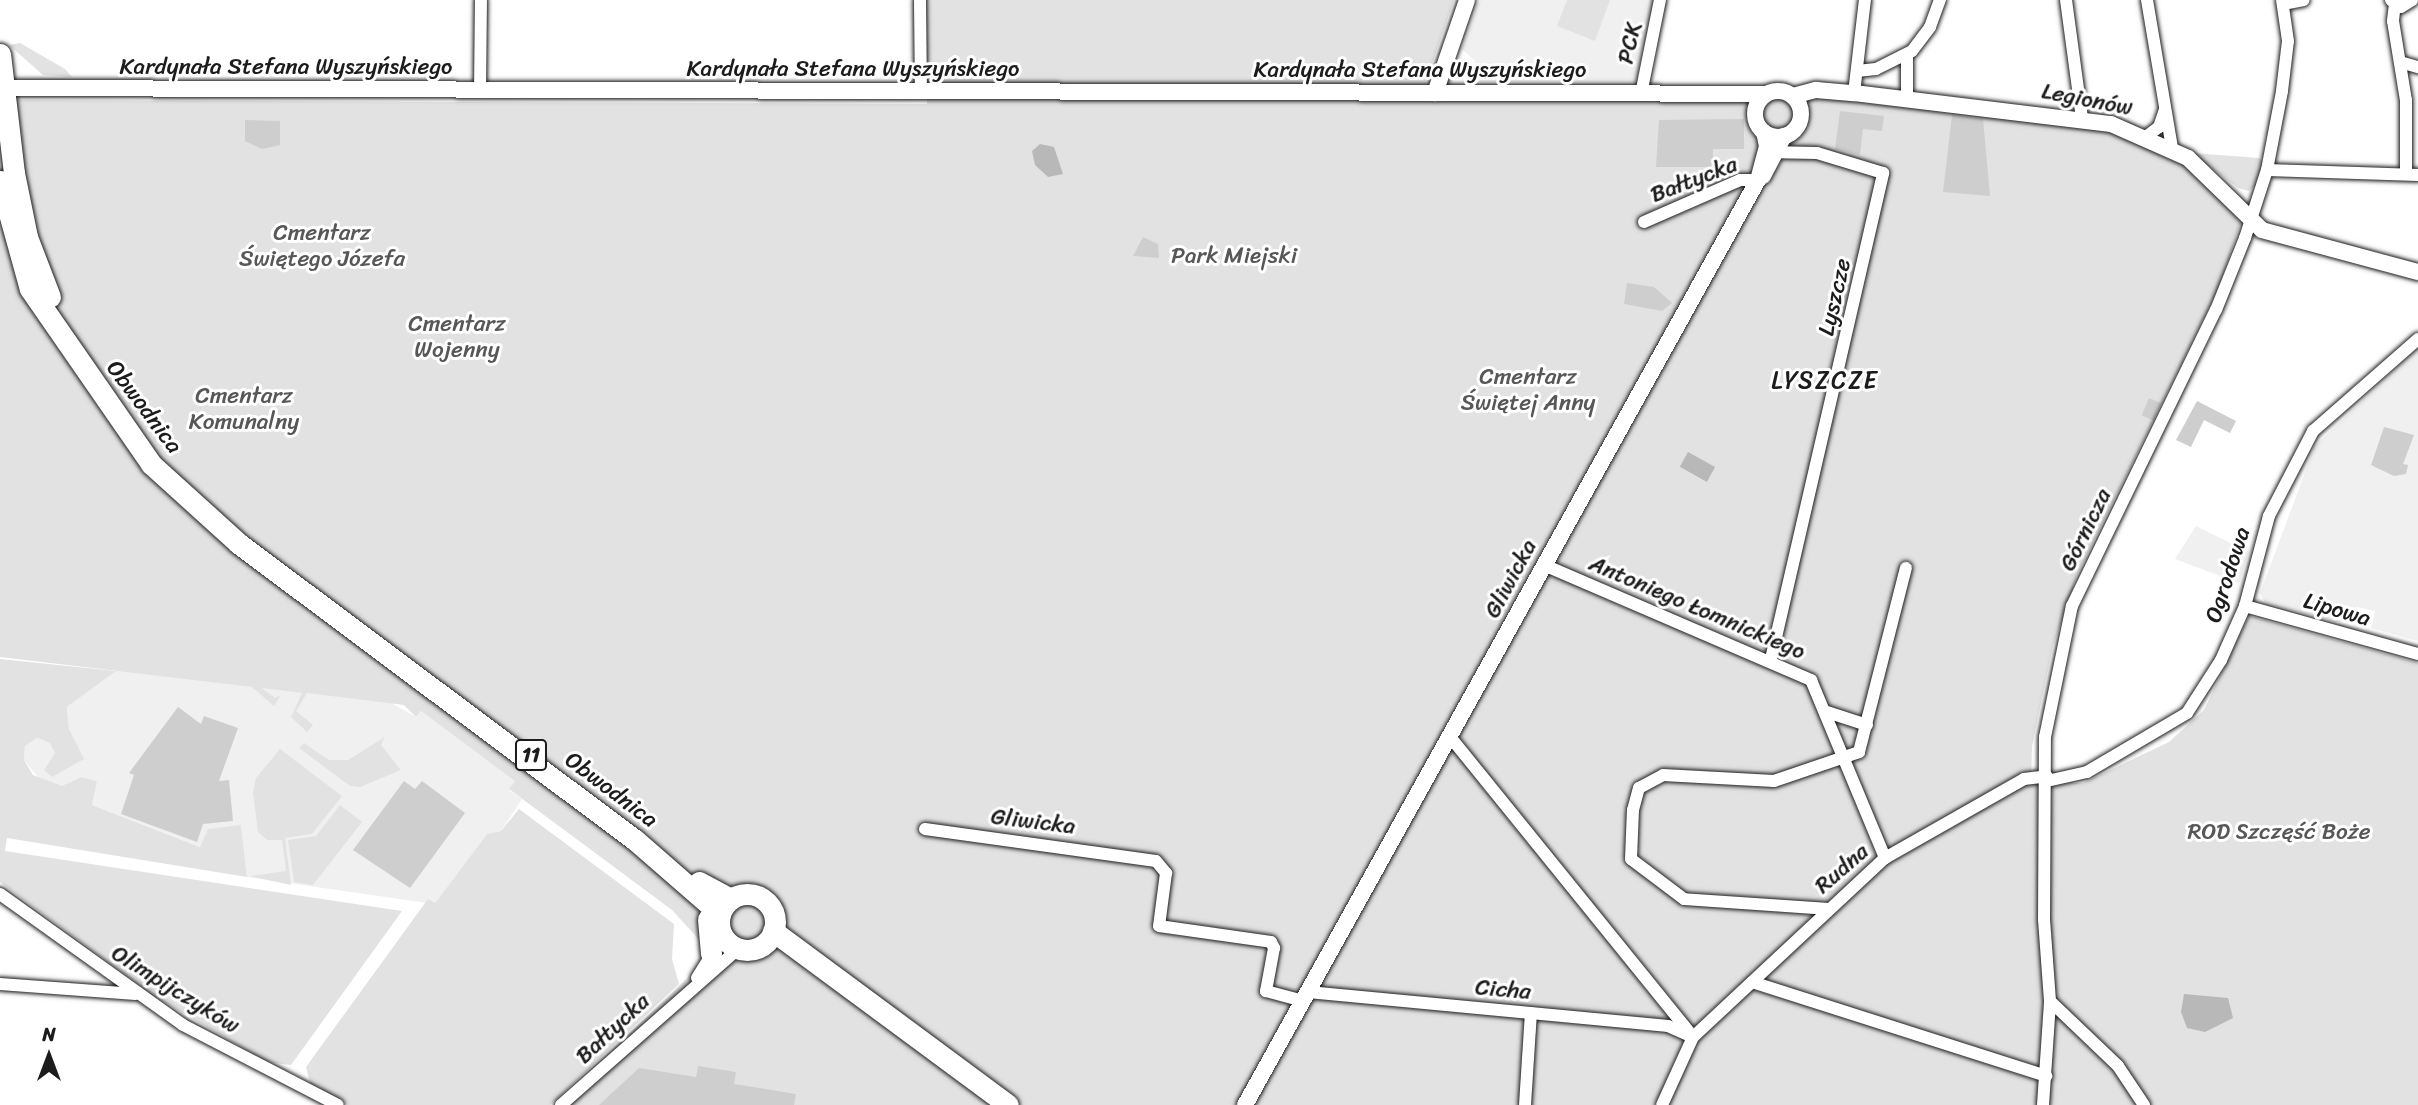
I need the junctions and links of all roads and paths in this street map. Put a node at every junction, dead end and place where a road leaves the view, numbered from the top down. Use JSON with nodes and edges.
{"nodes":[{"id":1,"x":481,"y":0,"type":"edge"},
{"id":2,"x":920,"y":0,"type":"edge"},
{"id":3,"x":1467,"y":0,"type":"edge"},
{"id":4,"x":1660,"y":0,"type":"edge"},
{"id":5,"x":1865,"y":0,"type":"edge"},
{"id":6,"x":1940,"y":0,"type":"edge"},
{"id":7,"x":2066,"y":0,"type":"edge"},
{"id":8,"x":2147,"y":0,"type":"edge"},
{"id":9,"x":2304,"y":0,"type":"edge"},
{"id":10,"x":2282,"y":2,"type":"edge"},
{"id":11,"x":2393,"y":2,"type":"edge"},
{"id":12,"x":2413,"y":4,"type":"edge"},
{"id":13,"x":0,"y":54,"type":"edge"},
{"id":14,"x":1907,"y":55,"type":"junction"},
{"id":15,"x":2400,"y":62,"type":"junction"},
{"id":16,"x":2418,"y":67,"type":"edge"},
{"id":17,"x":1857,"y":71,"type":"junction"},
{"id":18,"x":2,"y":88,"type":"edge"},
{"id":19,"x":480,"y":90,"type":"junction"},
{"id":20,"x":921,"y":92,"type":"junction"},
{"id":21,"x":1833,"y":92,"type":"junction"},
{"id":22,"x":1435,"y":93,"type":"junction"},
{"id":23,"x":1854,"y":93,"type":"junction"},
{"id":24,"x":1641,"y":94,"type":"junction"},
{"id":25,"x":1707,"y":94,"type":"junction"},
{"id":26,"x":1766,"y":94,"type":"junction"},
{"id":27,"x":1793,"y":96,"type":"junction"},
{"id":28,"x":1908,"y":98,"type":"junction"},
{"id":29,"x":2165,"y":110,"type":"junction"},
{"id":30,"x":1755,"y":111,"type":"junction"},
{"id":31,"x":1800,"y":113,"type":"junction"},
{"id":32,"x":2082,"y":118,"type":"junction"},
{"id":33,"x":1764,"y":132,"type":"junction"},
{"id":34,"x":1784,"y":136,"type":"junction"},
{"id":35,"x":2147,"y":136,"type":"junction"},
{"id":36,"x":2172,"y":148,"type":"junction"},
{"id":37,"x":1778,"y":152,"type":"junction"},
{"id":38,"x":2267,"y":170,"type":"junction"},
{"id":39,"x":2412,"y":175,"type":"edge"},
{"id":40,"x":1758,"y":180,"type":"junction"},
{"id":41,"x":0,"y":181,"type":"edge"},
{"id":42,"x":2251,"y":219,"type":"junction"},
{"id":43,"x":1644,"y":222,"type":"dead end"},
{"id":44,"x":2418,"y":272,"type":"edge"},
{"id":45,"x":2418,"y":340,"type":"edge"},
{"id":46,"x":79,"y":363,"type":"junction"},
{"id":47,"x":1544,"y":565,"type":"junction"},
{"id":48,"x":1906,"y":568,"type":"dead end"},
{"id":49,"x":2245,"y":606,"type":"junction"},
{"id":50,"x":331,"y":612,"type":"junction"},
{"id":51,"x":2418,"y":654,"type":"edge"},
{"id":52,"x":1771,"y":659,"type":"junction"},
{"id":53,"x":1827,"y":712,"type":"junction"},
{"id":54,"x":1867,"y":725,"type":"junction"},
{"id":55,"x":1451,"y":738,"type":"junction"},
{"id":56,"x":1845,"y":758,"type":"junction"},
{"id":57,"x":2047,"y":778,"type":"junction"},
{"id":58,"x":925,"y":829,"type":"dead end"},
{"id":59,"x":1885,"y":858,"type":"junction"},
{"id":60,"x":688,"y":884,"type":"junction"},
{"id":61,"x":0,"y":894,"type":"edge"},
{"id":62,"x":726,"y":906,"type":"junction"},
{"id":63,"x":1829,"y":909,"type":"junction"},
{"id":64,"x":768,"y":938,"type":"junction"},
{"id":65,"x":724,"y":946,"type":"junction"},
{"id":66,"x":1752,"y":982,"type":"junction"},
{"id":67,"x":0,"y":984,"type":"edge"},
{"id":68,"x":693,"y":985,"type":"junction"},
{"id":69,"x":136,"y":995,"type":"junction"},
{"id":70,"x":1306,"y":996,"type":"junction"},
{"id":71,"x":2050,"y":1001,"type":"junction"},
{"id":72,"x":1531,"y":1013,"type":"junction"},
{"id":73,"x":1693,"y":1037,"type":"junction"},
{"id":74,"x":2046,"y":1076,"type":"junction"},
{"id":75,"x":338,"y":1105,"type":"edge"},
{"id":76,"x":561,"y":1105,"type":"edge"},
{"id":77,"x":993,"y":1105,"type":"edge"},
{"id":78,"x":1008,"y":1105,"type":"edge"},
{"id":79,"x":1245,"y":1105,"type":"edge"},
{"id":80,"x":1525,"y":1105,"type":"edge"},
{"id":81,"x":1662,"y":1105,"type":"edge"},
{"id":82,"x":2043,"y":1105,"type":"edge"},
{"id":83,"x":2144,"y":1105,"type":"edge"}],
"edges":[{"from":1,"to":19,"type":"street"},
{"from":2,"to":20,"type":"street"},
{"from":3,"to":22,"type":"street"},
{"from":4,"to":24,"type":"street","name":"PCK"},
{"from":5,"to":17,"type":"street"},
{"from":6,"to":14,"type":"street"},
{"from":7,"to":32,"type":"street"},
{"from":8,"to":29,"type":"street"},
{"from":9,"to":10,"type":"street"},
{"from":10,"to":38,"type":"street","name":"Górnicza"},
{"from":11,"to":12,"type":"street"},
{"from":11,"to":15,"type":"street"},
{"from":13,"to":18,"type":"highway","name":"Obwodnica","number":"11"},
{"from":14,"to":17,"type":"street"},
{"from":14,"to":28,"type":"street"},
{"from":15,"to":16,"type":"street"},
{"from":15,"to":39,"type":"street"},
{"from":17,"to":23,"type":"street"},
{"from":18,"to":19,"type":"street","name":"Kardynała Stefana Wyszyńskiego"},
{"from":18,"to":46,"type":"highway","name":"Obwodnica","number":"11"},
{"from":19,"to":20,"type":"street","name":"Kardynała Stefana Wyszyńskiego"},
{"from":20,"to":22,"type":"street","name":"Kardynała Stefana Wyszyńskiego"},
{"from":21,"to":23,"type":"street","name":"Legionów"},
{"from":21,"to":27,"type":"street","name":"Legionów"},
{"from":21,"to":31,"type":"street"},
{"from":22,"to":24,"type":"street","name":"Kardynała Stefana Wyszyńskiego"},
{"from":23,"to":28,"type":"street","name":"Legionów"},
{"from":24,"to":25,"type":"street","name":"Kardynała Stefana Wyszyńskiego"},
{"from":25,"to":26,"type":"street","name":"Kardynała Stefana Wyszyńskiego"},
{"from":25,"to":30,"type":"street","name":"Kardynała Stefana Wyszyńskiego"},
{"from":26,"to":27,"type":"street"},
{"from":26,"to":30,"type":"street"},
{"from":27,"to":31,"type":"street"},
{"from":28,"to":32,"type":"street","name":"Legionów"},
{"from":29,"to":35,"type":"street"},
{"from":29,"to":36,"type":"street"},
{"from":30,"to":33,"type":"street"},
{"from":31,"to":34,"type":"street"},
{"from":32,"to":35,"type":"street","name":"Legionów"},
{"from":33,"to":34,"type":"street"},
{"from":33,"to":40,"type":"street","name":"Gliwicka"},
{"from":34,"to":37,"type":"street","name":"Gliwicka"},
{"from":35,"to":36,"type":"street","name":"Legionów"},
{"from":36,"to":42,"type":"street","name":"Legionów"},
{"from":37,"to":40,"type":"street","name":"Gliwicka"},
{"from":37,"to":52,"type":"street","name":"Lyszcze"},
{"from":38,"to":39,"type":"street"},
{"from":38,"to":42,"type":"street","name":"Górnicza"},
{"from":40,"to":43,"type":"street","name":"Bałtycka"},
{"from":40,"to":47,"type":"street","name":"Gliwicka"},
{"from":41,"to":46,"type":"highway","name":"Obwodnica","number":"11"},
{"from":42,"to":44,"type":"street","name":"Legionów"},
{"from":42,"to":57,"type":"street","name":"Górnicza"},
{"from":45,"to":49,"type":"street","name":"Ogrodowa"},
{"from":46,"to":50,"type":"highway","name":"Obwodnica","number":"11"},
{"from":47,"to":52,"type":"street","name":"Antoniego Łomnickiego"},
{"from":47,"to":55,"type":"street","name":"Gliwicka"},
{"from":48,"to":54,"type":"street"},
{"from":49,"to":51,"type":"street","name":"Lipowa"},
{"from":49,"to":57,"type":"street","name":"Ogrodowa"},
{"from":50,"to":60,"type":"highway","name":"Obwodnica","number":"11"},
{"from":50,"to":62,"type":"highway","name":"Obwodnica","number":"11"},
{"from":52,"to":53,"type":"street","name":"Antoniego Łomnickiego"},
{"from":53,"to":54,"type":"street"},
{"from":53,"to":56,"type":"street","name":"Antoniego Łomnickiego"},
{"from":54,"to":56,"type":"street"},
{"from":55,"to":70,"type":"street","name":"Gliwicka"},
{"from":55,"to":73,"type":"street"},
{"from":56,"to":59,"type":"street","name":"Antoniego Łomnickiego"},
{"from":56,"to":63,"type":"street"},
{"from":57,"to":59,"type":"street","name":"Rudna"},
{"from":57,"to":71,"type":"street","name":"Górnicza"},
{"from":58,"to":70,"type":"street","name":"Gliwicka"},
{"from":59,"to":63,"type":"street","name":"Rudna"},
{"from":60,"to":62,"type":"highway","name":"Obwodnica","number":"11"},
{"from":60,"to":65,"type":"highway"},
{"from":61,"to":69,"type":"street","name":"Olimpijczyków"},
{"from":62,"to":64,"type":"highway"},
{"from":62,"to":65,"type":"highway"},
{"from":63,"to":66,"type":"street","name":"Rudna"},
{"from":64,"to":65,"type":"highway"},
{"from":64,"to":77,"type":"highway"},
{"from":64,"to":78,"type":"highway"},
{"from":65,"to":68,"type":"street","name":"Bałtycka"},
{"from":65,"to":68,"type":"street","name":"Bałtycka"},
{"from":66,"to":73,"type":"street","name":"Rudna"},
{"from":66,"to":74,"type":"street"},
{"from":67,"to":69,"type":"street"},
{"from":68,"to":76,"type":"street","name":"Bałtycka"},
{"from":69,"to":75,"type":"street","name":"Olimpijczyków"},
{"from":70,"to":72,"type":"street","name":"Cicha"},
{"from":70,"to":79,"type":"street","name":"Gliwicka"},
{"from":71,"to":74,"type":"street","name":"Górnicza"},
{"from":71,"to":83,"type":"street"},
{"from":72,"to":73,"type":"street","name":"Cicha"},
{"from":72,"to":80,"type":"street"},
{"from":73,"to":81,"type":"street"},
{"from":74,"to":82,"type":"street","name":"Górnicza"}]}
